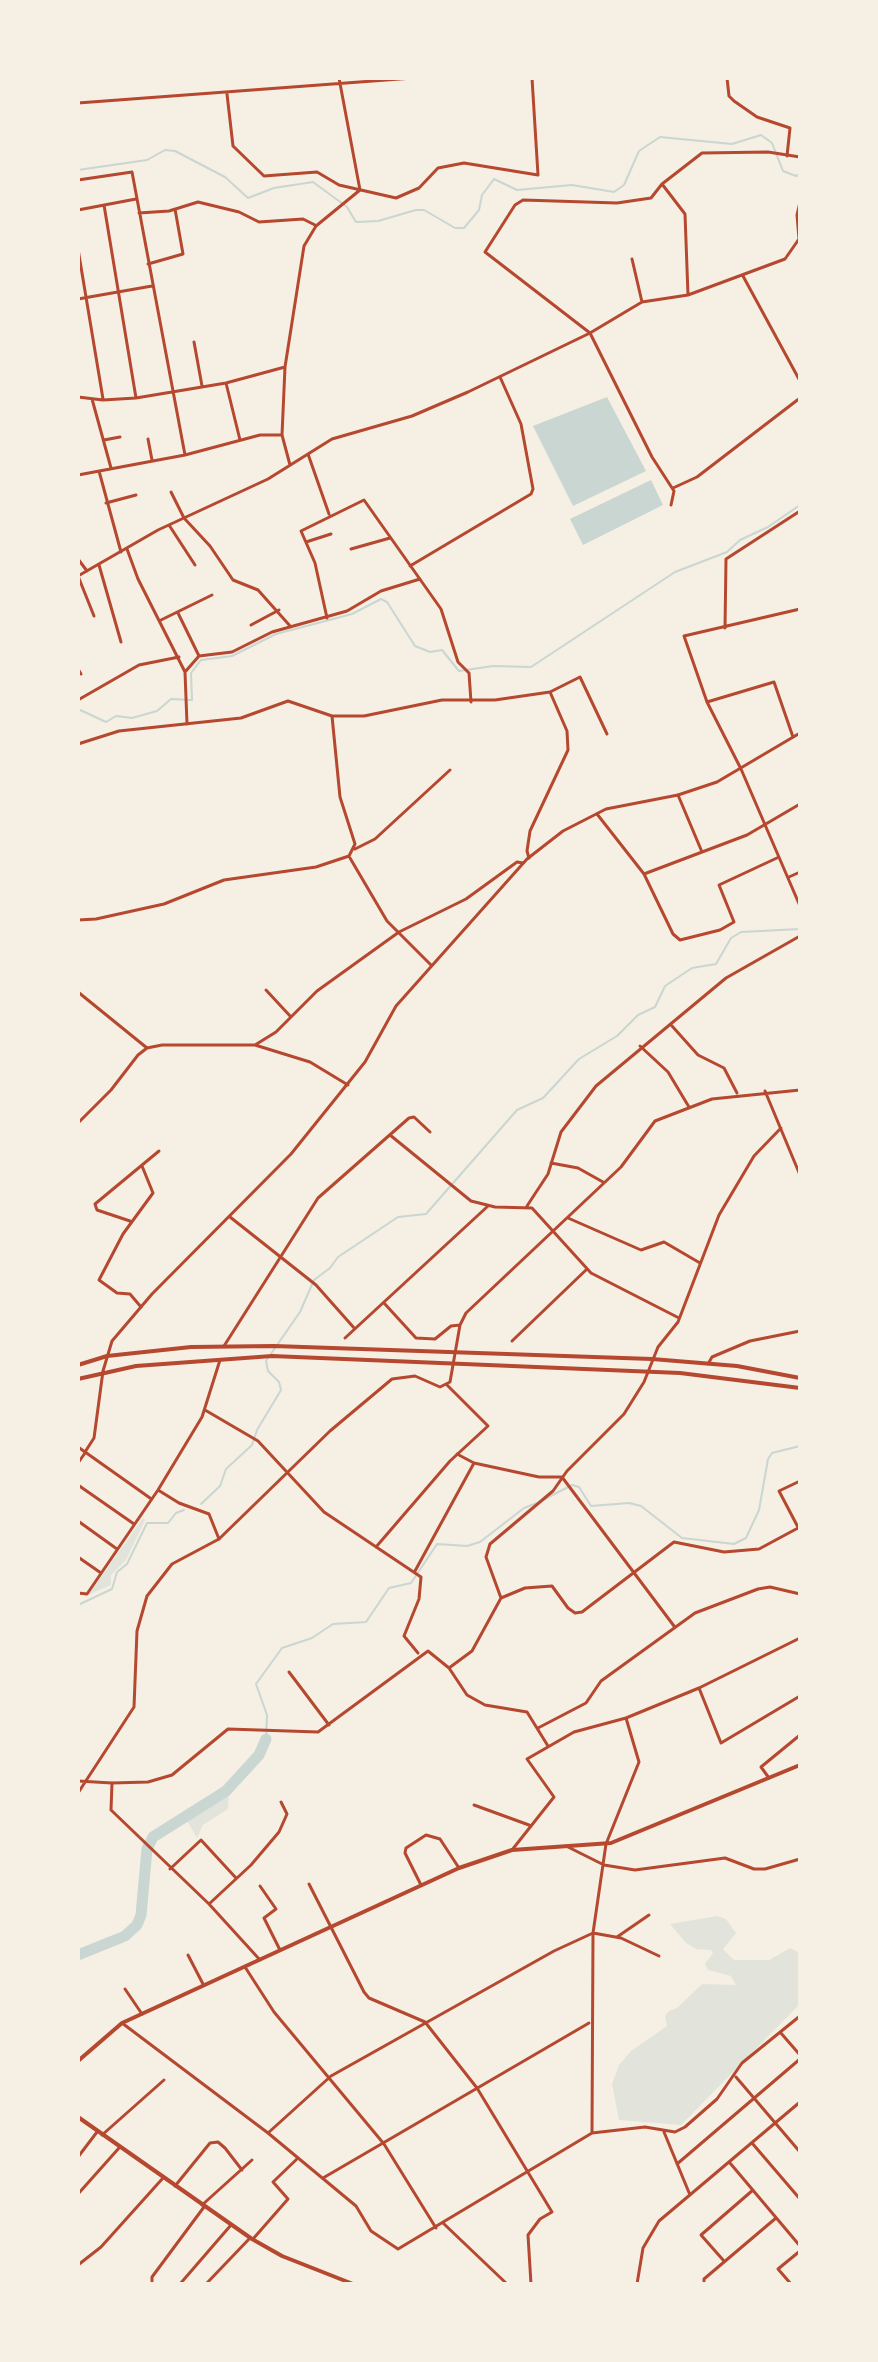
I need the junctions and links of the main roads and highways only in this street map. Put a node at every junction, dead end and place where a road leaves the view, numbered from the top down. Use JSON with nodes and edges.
{"nodes":[{"id":1,"x":78,"y":1365,"type":"edge"},
{"id":2,"x":800,"y":1378,"type":"edge"},
{"id":3,"x":78,"y":1379,"type":"edge"},
{"id":4,"x":800,"y":1388,"type":"edge"},
{"id":5,"x":800,"y":1765,"type":"edge"},
{"id":6,"x":78,"y":2061,"type":"edge"},
{"id":7,"x":78,"y":2117,"type":"edge"},
{"id":8,"x":353,"y":2284,"type":"edge"}],
"edges":[{"from":1,"to":2,"type":"main road"},
{"from":3,"to":4,"type":"main road"},
{"from":5,"to":6,"type":"main road"},
{"from":7,"to":8,"type":"main road"}]}
